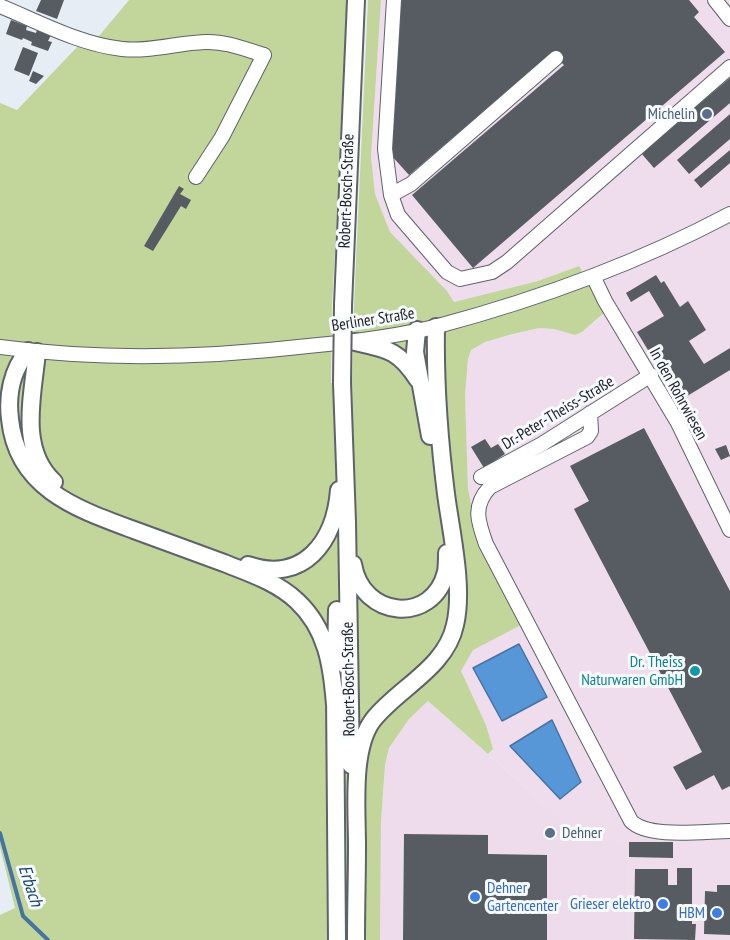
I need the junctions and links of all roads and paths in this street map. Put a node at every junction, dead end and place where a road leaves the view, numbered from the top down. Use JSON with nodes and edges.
{"nodes":[{"id":1,"x":356,"y":0,"type":"edge"},
{"id":2,"x":394,"y":0,"type":"edge"},
{"id":3,"x":715,"y":0,"type":"edge"},
{"id":4,"x":3,"y":4,"type":"edge"},
{"id":5,"x":730,"y":19,"type":"edge"},
{"id":6,"x":556,"y":58,"type":"dead end"},
{"id":7,"x":730,"y":67,"type":"edge"},
{"id":8,"x":196,"y":177,"type":"dead end"},
{"id":9,"x":391,"y":195,"type":"junction"},
{"id":10,"x":730,"y":214,"type":"edge"},
{"id":11,"x":593,"y":276,"type":"junction"},
{"id":12,"x":436,"y":327,"type":"junction"},
{"id":13,"x":417,"y":330,"type":"junction"},
{"id":14,"x":355,"y":342,"type":"junction"},
{"id":15,"x":0,"y":347,"type":"edge"},
{"id":16,"x":33,"y":351,"type":"junction"},
{"id":17,"x":651,"y":375,"type":"junction"},
{"id":18,"x":420,"y":384,"type":"junction"},
{"id":19,"x":0,"y":387,"type":"edge"},
{"id":20,"x":8,"y":406,"type":"junction"},
{"id":21,"x":590,"y":413,"type":"junction"},
{"id":22,"x":343,"y":418,"type":"junction"},
{"id":23,"x":341,"y":465,"type":"junction"},
{"id":24,"x":481,"y":477,"type":"dead end"},
{"id":25,"x":347,"y":522,"type":"junction"},
{"id":26,"x":730,"y":530,"type":"edge"},
{"id":27,"x":249,"y":569,"type":"junction"},
{"id":28,"x":335,"y":705,"type":"junction"},
{"id":29,"x":730,"y":831,"type":"edge"},
{"id":30,"x":337,"y":940,"type":"edge"},
{"id":31,"x":356,"y":940,"type":"edge"}],
"edges":[{"from":1,"to":22,"type":"main road","name":"Robert-Bosch-Straße","bridge":true},
{"from":2,"to":9,"type":"street"},
{"from":3,"to":5,"type":"street"},
{"from":4,"to":8,"type":"street"},
{"from":6,"to":9,"type":"street"},
{"from":7,"to":9,"type":"street"},
{"from":10,"to":11,"type":"street","name":"Berliner Straße"},
{"from":11,"to":12,"type":"street","name":"Berliner Straße"},
{"from":11,"to":17,"type":"street","name":"In den Rohrwiesen"},
{"from":12,"to":13,"type":"street","name":"Berliner Straße"},
{"from":12,"to":31,"type":"main road"},
{"from":13,"to":14,"type":"street","name":"Berliner Straße"},
{"from":13,"to":18,"type":"main road"},
{"from":14,"to":16,"type":"street","name":"Berliner Straße"},
{"from":14,"to":18,"type":"main road"},
{"from":15,"to":16,"type":"street","name":"Berliner Straße"},
{"from":16,"to":20,"type":"main road"},
{"from":16,"to":27,"type":"main road"},
{"from":17,"to":21,"type":"street","name":"Dr.-Peter-Theiss-Straße"},
{"from":17,"to":26,"type":"street","name":"In den Rohrwiesen"},
{"from":18,"to":25,"type":"main road"},
{"from":19,"to":20,"type":"main road"},
{"from":20,"to":27,"type":"main road"},
{"from":21,"to":24,"type":"street","name":"Dr.-Peter-Theiss-Straße"},
{"from":21,"to":29,"type":"street"},
{"from":22,"to":23,"type":"main road","name":"Robert-Bosch-Straße"},
{"from":22,"to":25,"type":"main road","name":"Robert-Bosch-Straße"},
{"from":23,"to":27,"type":"main road"},
{"from":23,"to":28,"type":"main road","name":"Robert-Bosch-Straße"},
{"from":25,"to":31,"type":"main road","name":"Robert-Bosch-Straße"},
{"from":27,"to":28,"type":"main road"},
{"from":28,"to":30,"type":"main road","name":"Robert-Bosch-Straße"}]}
